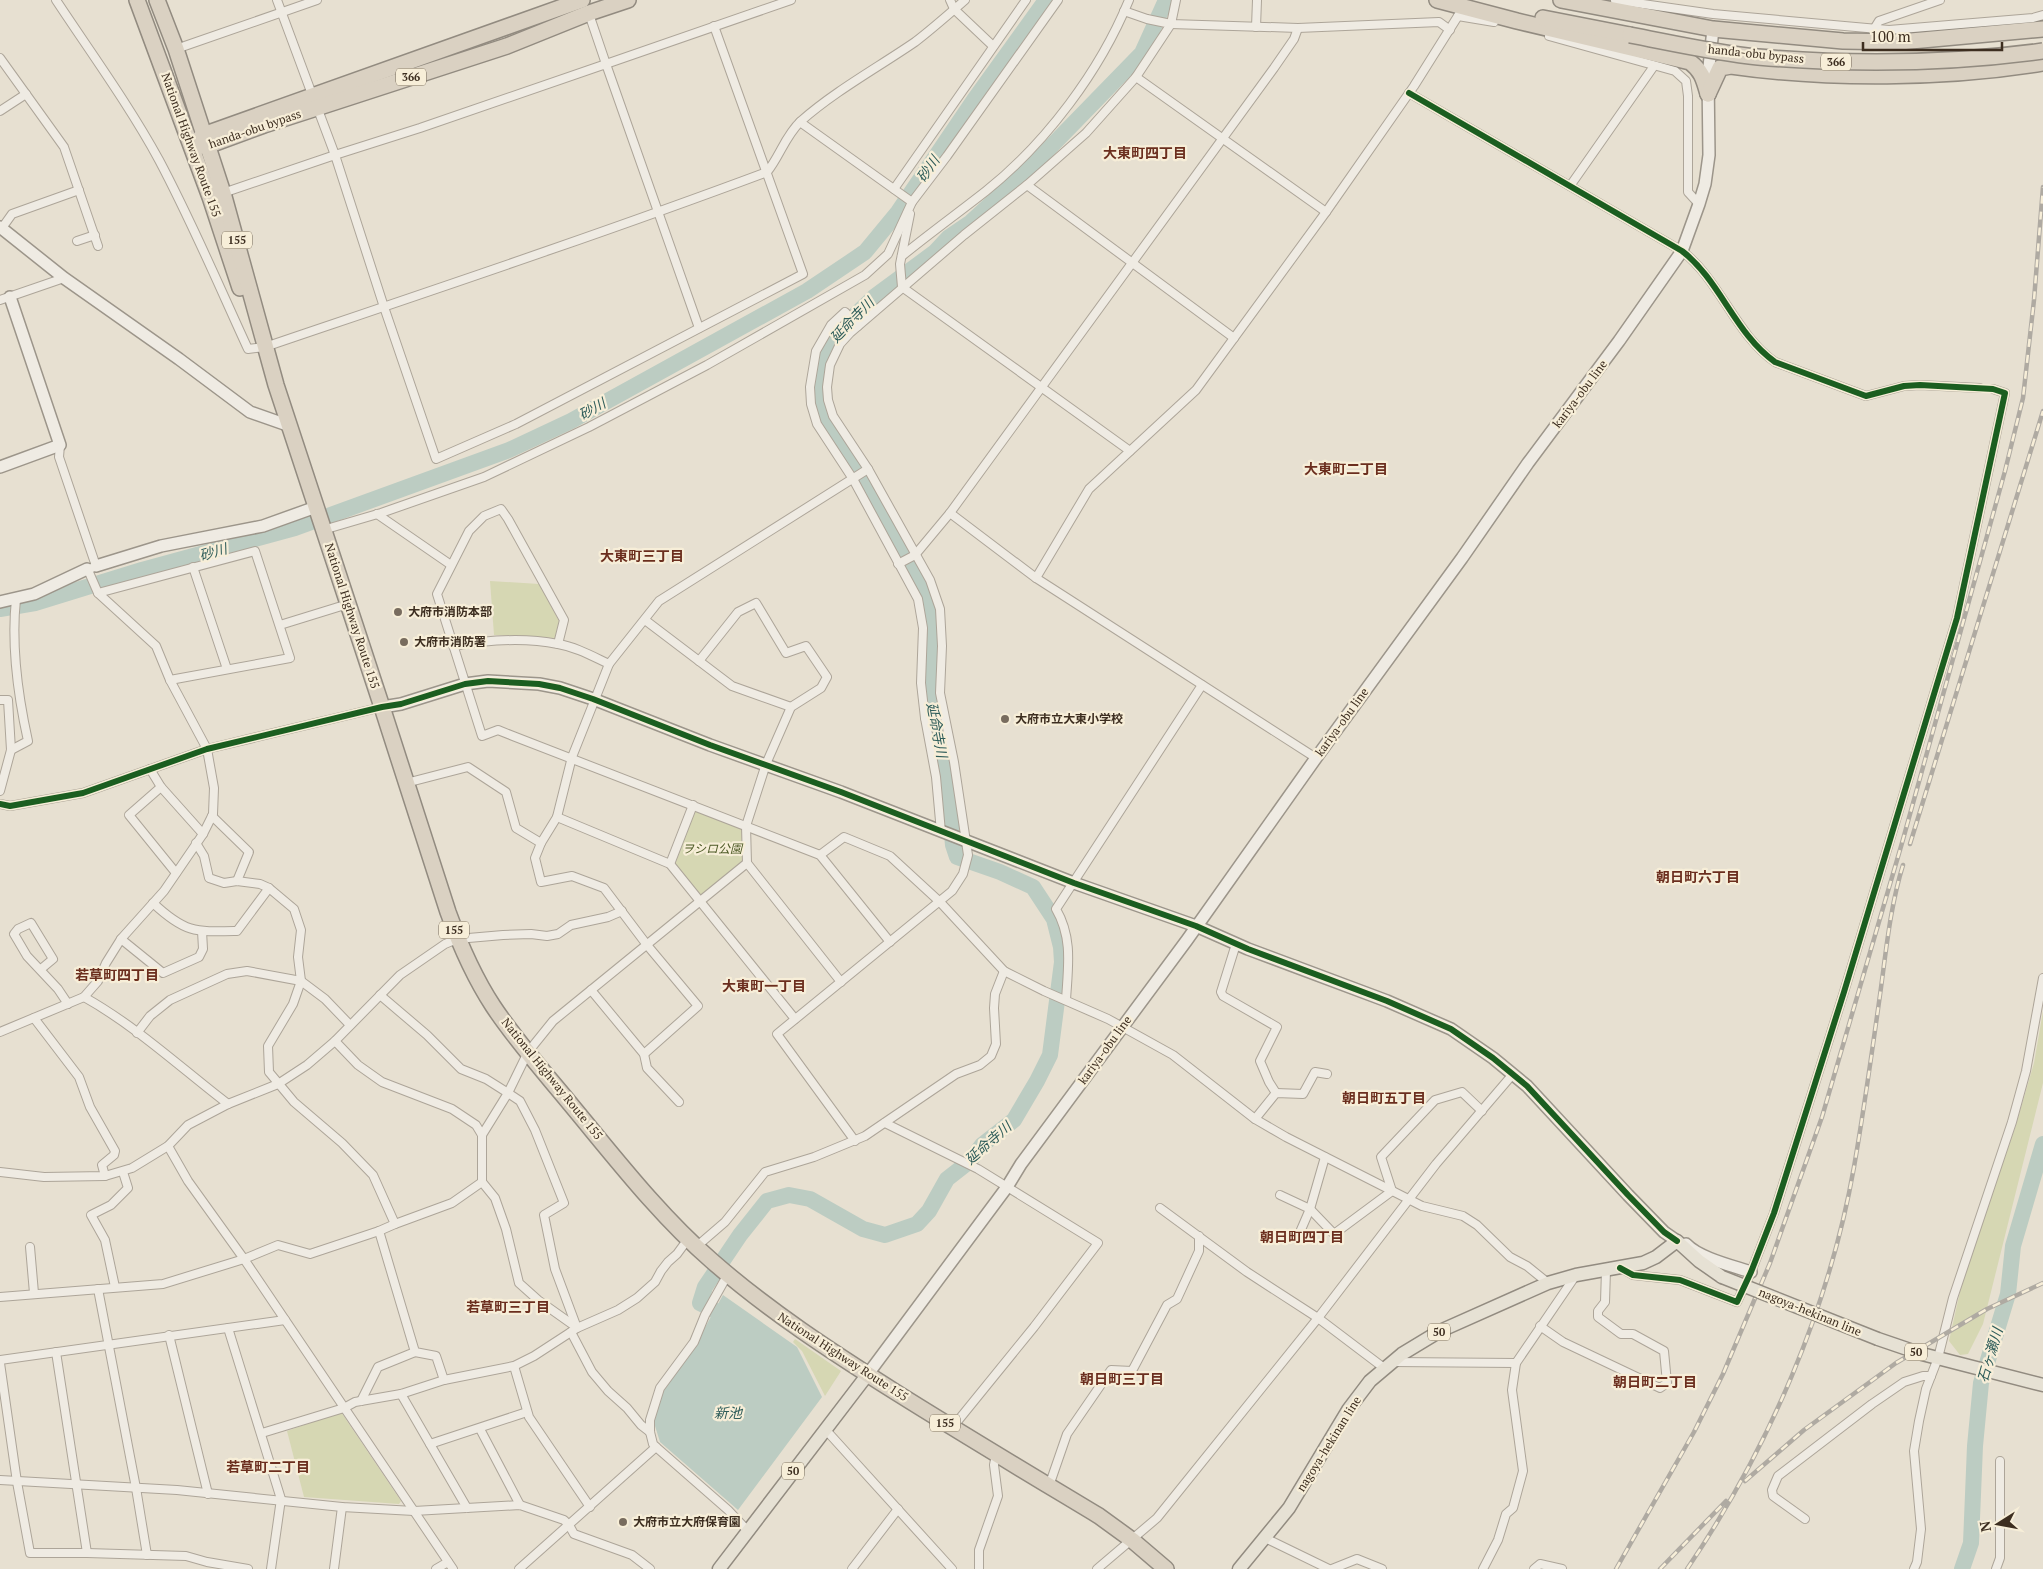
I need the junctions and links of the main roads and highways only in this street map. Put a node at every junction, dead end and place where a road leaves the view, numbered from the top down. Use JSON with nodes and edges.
{"nodes":[{"id":1,"x":137,"y":0,"type":"edge"},
{"id":2,"x":158,"y":0,"type":"edge"},
{"id":3,"x":628,"y":0,"type":"edge"},
{"id":4,"x":1437,"y":0,"type":"edge"},
{"id":5,"x":1474,"y":0,"type":"edge"},
{"id":6,"x":1561,"y":0,"type":"edge"},
{"id":7,"x":585,"y":4,"type":"edge"},
{"id":8,"x":2043,"y":28,"type":"edge"},
{"id":9,"x":2043,"y":51,"type":"edge"},
{"id":10,"x":2043,"y":63,"type":"edge"},
{"id":11,"x":201,"y":142,"type":"junction"},
{"id":12,"x":265,"y":347,"type":"junction"},
{"id":13,"x":868,"y":1374,"type":"junction"},
{"id":14,"x":2043,"y":1385,"type":"edge"},
{"id":15,"x":719,"y":1569,"type":"edge"},
{"id":16,"x":1166,"y":1569,"type":"edge"},
{"id":17,"x":1238,"y":1569,"type":"edge"}],
"edges":[{"from":1,"to":11,"type":"highway","name":"National Highway Route 155","number":"155"},
{"from":2,"to":11,"type":"highway","name":"National Highway Route 155","number":"155"},
{"from":3,"to":7,"type":"highway","name":"handa-obu bypass","number":"366"},
{"from":4,"to":10,"type":"highway","number":"366"},
{"from":5,"to":9,"type":"highway","name":"handa-obu bypass","number":"366","bridge":true},
{"from":6,"to":8,"type":"highway","number":"366"},
{"from":7,"to":11,"type":"highway","name":"handa-obu bypass","number":"366"},
{"from":11,"to":12,"type":"highway","name":"National Highway Route 155","number":"155"},
{"from":11,"to":12,"type":"highway","name":"National Highway Route 155","number":"155"},
{"from":12,"to":13,"type":"highway","name":"National Highway Route 155","number":"155"},
{"from":13,"to":15,"type":"main road","number":"50"},
{"from":13,"to":16,"type":"highway","name":"National Highway Route 155","number":"155"},
{"from":14,"to":17,"type":"main road","name":"nagoya-hekinan line","number":"50","bridge":true}]}
